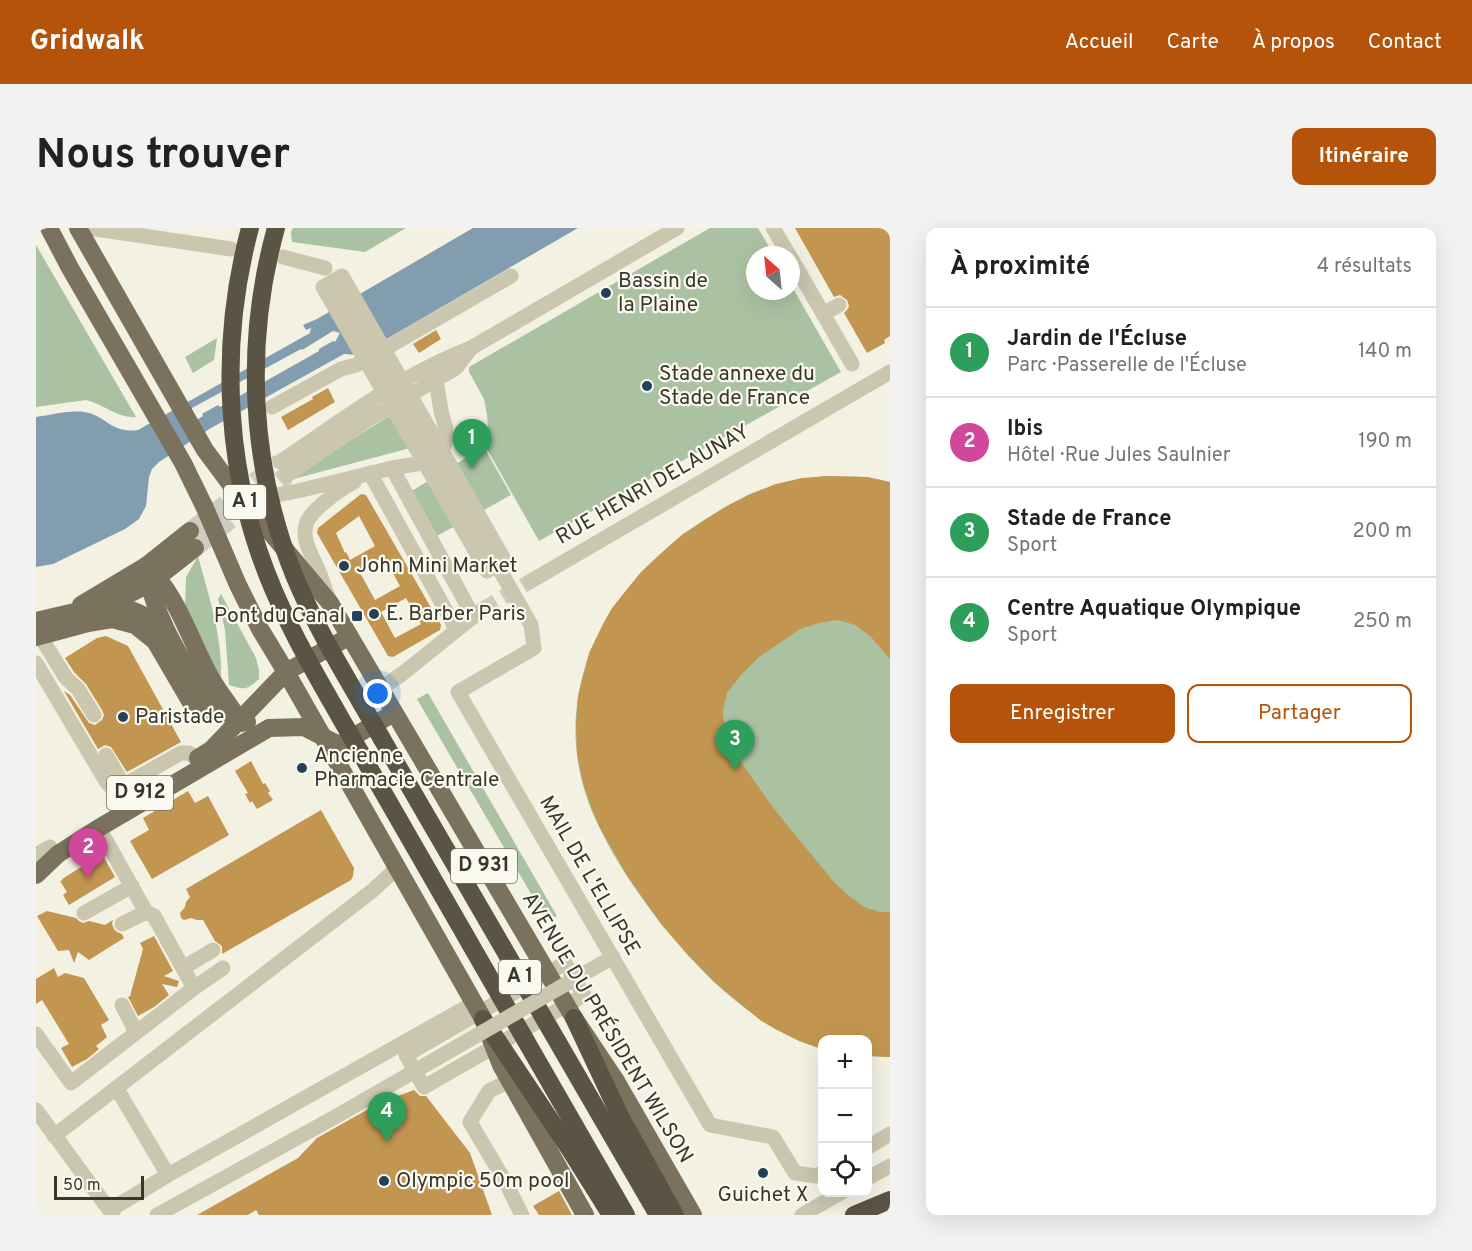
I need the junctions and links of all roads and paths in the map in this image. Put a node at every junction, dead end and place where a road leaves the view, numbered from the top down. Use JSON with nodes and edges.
{"nodes":[{"id":1,"x":78,"y":228,"type":"edge"},
{"id":2,"x":250,"y":228,"type":"edge"},
{"id":3,"x":276,"y":228,"type":"edge"},
{"id":4,"x":676,"y":228,"type":"edge"},
{"id":5,"x":773,"y":228,"type":"edge"},
{"id":6,"x":50,"y":229,"type":"edge"},
{"id":7,"x":96,"y":229,"type":"edge"},
{"id":8,"x":784,"y":246,"type":"edge"},
{"id":9,"x":231,"y":249,"type":"dead end"},
{"id":10,"x":283,"y":257,"type":"dead end"},
{"id":11,"x":800,"y":274,"type":"edge"},
{"id":12,"x":511,"y":276,"type":"dead end"},
{"id":13,"x":839,"y":305,"type":"dead end"},
{"id":14,"x":823,"y":314,"type":"junction"},
{"id":15,"x":388,"y":347,"type":"junction"},
{"id":16,"x":471,"y":348,"type":"junction"},
{"id":17,"x":852,"y":364,"type":"dead end"},
{"id":18,"x":890,"y":372,"type":"edge"},
{"id":19,"x":412,"y":376,"type":"junction"},
{"id":20,"x":436,"y":380,"type":"junction"},
{"id":21,"x":417,"y":391,"type":"junction"},
{"id":22,"x":272,"y":407,"type":"dead end"},
{"id":23,"x":441,"y":411,"type":"junction"},
{"id":24,"x":392,"y":468,"type":"junction"},
{"id":25,"x":367,"y":474,"type":"junction"},
{"id":26,"x":234,"y":489,"type":"junction"},
{"id":27,"x":178,"y":562,"type":"junction"},
{"id":28,"x":151,"y":576,"type":"junction"},
{"id":29,"x":531,"y":580,"type":"tunnel mouth"},
{"id":30,"x":172,"y":599,"type":"junction"},
{"id":31,"x":330,"y":603,"type":"junction"},
{"id":32,"x":109,"y":604,"type":"junction"},
{"id":33,"x":66,"y":614,"type":"junction"},
{"id":34,"x":165,"y":629,"type":"junction"},
{"id":35,"x":456,"y":629,"type":"junction"},
{"id":36,"x":37,"y":632,"type":"edge"},
{"id":37,"x":350,"y":637,"type":"junction"},
{"id":38,"x":36,"y":663,"type":"edge"},
{"id":39,"x":286,"y":672,"type":"junction"},
{"id":40,"x":380,"y":689,"type":"junction"},
{"id":41,"x":212,"y":712,"type":"junction"},
{"id":42,"x":394,"y":713,"type":"junction"},
{"id":43,"x":94,"y":715,"type":"dead end"},
{"id":44,"x":239,"y":720,"type":"junction"},
{"id":45,"x":269,"y":728,"type":"junction"},
{"id":46,"x":322,"y":737,"type":"junction"},
{"id":47,"x":251,"y":738,"type":"junction"},
{"id":48,"x":106,"y":755,"type":"dead end"},
{"id":49,"x":196,"y":759,"type":"junction"},
{"id":50,"x":124,"y":786,"type":"junction"},
{"id":51,"x":99,"y":828,"type":"junction"},
{"id":52,"x":43,"y":851,"type":"edge"},
{"id":53,"x":36,"y":861,"type":"edge"},
{"id":54,"x":397,"y":868,"type":"junction"},
{"id":55,"x":36,"y":875,"type":"edge"},
{"id":56,"x":132,"y":886,"type":"junction"},
{"id":57,"x":146,"y":912,"type":"junction"},
{"id":58,"x":84,"y":914,"type":"dead end"},
{"id":59,"x":122,"y":924,"type":"dead end"},
{"id":60,"x":213,"y":950,"type":"dead end"},
{"id":61,"x":613,"y":957,"type":"junction"},
{"id":62,"x":183,"y":968,"type":"junction"},
{"id":63,"x":223,"y":968,"type":"dead end"},
{"id":64,"x":547,"y":974,"type":"junction"},
{"id":65,"x":525,"y":986,"type":"junction"},
{"id":66,"x":194,"y":988,"type":"junction"},
{"id":67,"x":502,"y":999,"type":"junction"},
{"id":68,"x":122,"y":1005,"type":"dead end"},
{"id":69,"x":479,"y":1012,"type":"junction"},
{"id":70,"x":570,"y":1012,"type":"junction"},
{"id":71,"x":544,"y":1018,"type":"junction"},
{"id":72,"x":520,"y":1031,"type":"junction"},
{"id":73,"x":136,"y":1032,"type":"junction"},
{"id":74,"x":36,"y":1034,"type":"edge"},
{"id":75,"x":496,"y":1045,"type":"junction"},
{"id":76,"x":415,"y":1071,"type":"junction"},
{"id":77,"x":509,"y":1081,"type":"junction"},
{"id":78,"x":117,"y":1089,"type":"junction"},
{"id":79,"x":36,"y":1110,"type":"edge"},
{"id":80,"x":890,"y":1134,"type":"edge"},
{"id":81,"x":54,"y":1136,"type":"junction"},
{"id":82,"x":872,"y":1144,"type":"edge"},
{"id":83,"x":890,"y":1166,"type":"edge"},
{"id":84,"x":168,"y":1175,"type":"junction"},
{"id":85,"x":818,"y":1175,"type":"edge"},
{"id":86,"x":872,"y":1175,"type":"edge"},
{"id":87,"x":833,"y":1197,"type":"edge"},
{"id":88,"x":890,"y":1200,"type":"edge"},
{"id":89,"x":111,"y":1212,"type":"edge"},
{"id":90,"x":158,"y":1215,"type":"edge"},
{"id":91,"x":522,"y":1215,"type":"edge"},
{"id":92,"x":585,"y":1215,"type":"edge"},
{"id":93,"x":611,"y":1215,"type":"edge"},
{"id":94,"x":626,"y":1215,"type":"edge"},
{"id":95,"x":658,"y":1215,"type":"edge"},
{"id":96,"x":675,"y":1215,"type":"edge"},
{"id":97,"x":693,"y":1215,"type":"edge"},
{"id":98,"x":802,"y":1215,"type":"edge"},
{"id":99,"x":854,"y":1215,"type":"edge"}],
"edges":[{"from":1,"to":26,"type":"main road","name":"AVENUE DU PRÉSIDENT WILSON"},
{"from":2,"to":67,"type":"highway","number":"A 1","bridge":true},
{"from":3,"to":65,"type":"highway","number":"A 1","bridge":true},
{"from":4,"to":16,"type":"street"},
{"from":5,"to":8,"type":"street"},
{"from":6,"to":39,"type":"main road"},
{"from":7,"to":9,"type":"street"},
{"from":10,"to":61,"type":"street","name":"MAIL DE L'ELLIPSE","bridge":true},
{"from":11,"to":14,"type":"street"},
{"from":12,"to":15,"type":"street"},
{"from":13,"to":14,"type":"street"},
{"from":14,"to":17,"type":"street"},
{"from":15,"to":19,"type":"street"},
{"from":15,"to":22,"type":"street"},
{"from":16,"to":19,"type":"street"},
{"from":16,"to":20,"type":"street"},
{"from":18,"to":29,"type":"street","name":"RUE HENRI DELAUNAY"},
{"from":19,"to":20,"type":"street"},
{"from":19,"to":21,"type":"street"},
{"from":19,"to":21,"type":"street"},
{"from":20,"to":21,"type":"street"},
{"from":20,"to":23,"type":"street"},
{"from":21,"to":23,"type":"street"},
{"from":23,"to":24,"type":"street"},
{"from":24,"to":25,"type":"street"},
{"from":24,"to":35,"type":"street"},
{"from":25,"to":26,"type":"street"},
{"from":25,"to":31,"type":"street"},
{"from":25,"to":35,"type":"street"},
{"from":26,"to":31,"type":"main road","name":"AVENUE DU PRÉSIDENT WILSON"},
{"from":27,"to":28,"type":"main road"},
{"from":27,"to":28,"type":"main road"},
{"from":27,"to":30,"type":"main road"},
{"from":28,"to":30,"type":"main road"},
{"from":28,"to":32,"type":"main road"},
{"from":28,"to":33,"type":"main road"},
{"from":28,"to":34,"type":"main road"},
{"from":30,"to":44,"type":"main road"},
{"from":31,"to":37,"type":"main road","name":"AVENUE DU PRÉSIDENT WILSON"},
{"from":32,"to":33,"type":"main road"},
{"from":32,"to":34,"type":"main road"},
{"from":33,"to":36,"type":"main road"},
{"from":34,"to":41,"type":"main road"},
{"from":35,"to":40,"type":"street"},
{"from":36,"to":41,"type":"main road"},
{"from":36,"to":43,"type":"street"},
{"from":37,"to":39,"type":"main road","number":"D 912"},
{"from":37,"to":40,"type":"main road","name":"AVENUE DU PRÉSIDENT WILSON"},
{"from":38,"to":50,"type":"street"},
{"from":39,"to":44,"type":"main road","number":"D 912"},
{"from":39,"to":46,"type":"main road"},
{"from":40,"to":42,"type":"main road","name":"AVENUE DU PRÉSIDENT WILSON"},
{"from":41,"to":44,"type":"main road"},
{"from":42,"to":46,"type":"main road","number":"D 912"},
{"from":42,"to":64,"type":"main road","name":"AVENUE DU PRÉSIDENT WILSON","number":"D 931"},
{"from":44,"to":45,"type":"main road"},
{"from":44,"to":47,"type":"main road"},
{"from":44,"to":49,"type":"main road","number":"D 912"},
{"from":45,"to":46,"type":"main road","number":"D 912"},
{"from":45,"to":47,"type":"main road","number":"D 912"},
{"from":46,"to":54,"type":"main road"},
{"from":47,"to":51,"type":"main road","number":"D 912"},
{"from":48,"to":50,"type":"street"},
{"from":49,"to":50,"type":"street"},
{"from":49,"to":52,"type":"main road","number":"D 912"},
{"from":51,"to":55,"type":"main road","number":"D 912"},
{"from":51,"to":56,"type":"street"},
{"from":52,"to":53,"type":"main road","number":"D 912"},
{"from":54,"to":69,"type":"main road"},
{"from":54,"to":78,"type":"street"},
{"from":56,"to":57,"type":"street"},
{"from":56,"to":58,"type":"street"},
{"from":57,"to":59,"type":"street"},
{"from":57,"to":62,"type":"street"},
{"from":60,"to":62,"type":"street"},
{"from":61,"to":76,"type":"street","bridge":true},
{"from":61,"to":85,"type":"street","name":"MAIL DE L'ELLIPSE"},
{"from":62,"to":66,"type":"street"},
{"from":63,"to":66,"type":"street"},
{"from":64,"to":65,"type":"street"},
{"from":64,"to":70,"type":"main road","name":"AVENUE DU PRÉSIDENT WILSON","number":"D 931"},
{"from":65,"to":67,"type":"street"},
{"from":65,"to":71,"type":"highway","number":"A 1"},
{"from":66,"to":73,"type":"street"},
{"from":67,"to":69,"type":"street"},
{"from":67,"to":72,"type":"highway","number":"A 1"},
{"from":68,"to":73,"type":"street"},
{"from":69,"to":75,"type":"highway"},
{"from":69,"to":76,"type":"street"},
{"from":69,"to":84,"type":"street"},
{"from":70,"to":71,"type":"street"},
{"from":70,"to":96,"type":"highway"},
{"from":70,"to":97,"type":"main road","name":"AVENUE DU PRÉSIDENT WILSON","number":"D 931"},
{"from":71,"to":72,"type":"street"},
{"from":71,"to":95,"type":"highway","number":"A 1"},
{"from":72,"to":75,"type":"street"},
{"from":72,"to":94,"type":"highway","number":"A 1"},
{"from":73,"to":74,"type":"street"},
{"from":75,"to":76,"type":"street"},
{"from":75,"to":77,"type":"main road"},
{"from":75,"to":93,"type":"highway"},
{"from":76,"to":90,"type":"street"},
{"from":77,"to":91,"type":"street"},
{"from":77,"to":92,"type":"main road"},
{"from":78,"to":81,"type":"street"},
{"from":78,"to":84,"type":"street"},
{"from":79,"to":81,"type":"street"},
{"from":80,"to":82,"type":"street"},
{"from":81,"to":89,"type":"street"},
{"from":83,"to":86,"type":"street"},
{"from":84,"to":89,"type":"street"},
{"from":87,"to":98,"type":"street"},
{"from":88,"to":99,"type":"highway"}]}
